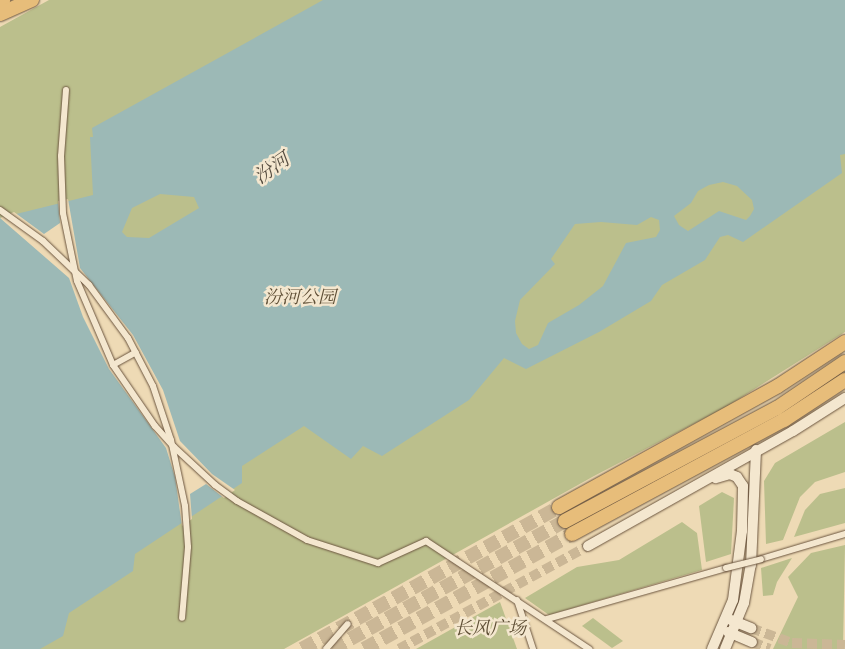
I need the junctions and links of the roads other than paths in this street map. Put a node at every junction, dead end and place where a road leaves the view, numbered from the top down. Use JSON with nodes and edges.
{"nodes":[{"id":1,"x":32,"y":0,"type":"edge"},
{"id":2,"x":0,"y":14,"type":"edge"},
{"id":3,"x":66,"y":90,"type":"dead end"},
{"id":4,"x":0,"y":210,"type":"edge"},
{"id":5,"x":845,"y":342,"type":"edge"},
{"id":6,"x":136,"y":352,"type":"junction"},
{"id":7,"x":845,"y":362,"type":"edge"},
{"id":8,"x":113,"y":365,"type":"junction"},
{"id":9,"x":845,"y":380,"type":"edge"},
{"id":10,"x":845,"y":398,"type":"edge"},
{"id":11,"x":756,"y":450,"type":"junction"},
{"id":12,"x":694,"y":486,"type":"junction"},
{"id":13,"x":558,"y":507,"type":"tunnel mouth"},
{"id":14,"x":565,"y":521,"type":"tunnel mouth"},
{"id":15,"x":572,"y":534,"type":"tunnel mouth"},
{"id":16,"x":845,"y":534,"type":"edge"},
{"id":17,"x":588,"y":546,"type":"tunnel mouth"},
{"id":18,"x":517,"y":600,"type":"junction"},
{"id":19,"x":182,"y":618,"type":"dead end"},
{"id":20,"x":726,"y":619,"type":"junction"},
{"id":21,"x":547,"y":620,"type":"junction"},
{"id":22,"x":737,"y":623,"type":"junction"},
{"id":23,"x":348,"y":624,"type":"dead end"},
{"id":24,"x":751,"y":628,"type":"tunnel mouth"},
{"id":25,"x":722,"y":629,"type":"junction"},
{"id":26,"x":733,"y":634,"type":"junction"},
{"id":27,"x":752,"y":642,"type":"tunnel mouth"},
{"id":28,"x":326,"y":649,"type":"edge"},
{"id":29,"x":533,"y":649,"type":"edge"},
{"id":30,"x":589,"y":649,"type":"edge"},
{"id":31,"x":712,"y":649,"type":"edge"},
{"id":32,"x":725,"y":649,"type":"edge"}],
"edges":[{"from":1,"to":2,"type":"highway"},
{"from":3,"to":8,"type":"street"},
{"from":4,"to":6,"type":"street"},
{"from":5,"to":13,"type":"highway"},
{"from":6,"to":8,"type":"street"},
{"from":6,"to":19,"type":"street"},
{"from":7,"to":14,"type":"highway"},
{"from":8,"to":18,"type":"street"},
{"from":9,"to":15,"type":"highway"},
{"from":10,"to":11,"type":"street"},
{"from":11,"to":12,"type":"street"},
{"from":11,"to":22,"type":"street"},
{"from":12,"to":17,"type":"street"},
{"from":12,"to":20,"type":"street"},
{"from":16,"to":21,"type":"street","bridge":true},
{"from":18,"to":21,"type":"street"},
{"from":18,"to":29,"type":"street"},
{"from":20,"to":22,"type":"street"},
{"from":20,"to":25,"type":"street"},
{"from":21,"to":30,"type":"street"},
{"from":22,"to":24,"type":"street"},
{"from":22,"to":26,"type":"street"},
{"from":23,"to":28,"type":"street"},
{"from":25,"to":26,"type":"street"},
{"from":25,"to":31,"type":"street"},
{"from":26,"to":27,"type":"street"},
{"from":26,"to":32,"type":"street"}]}
